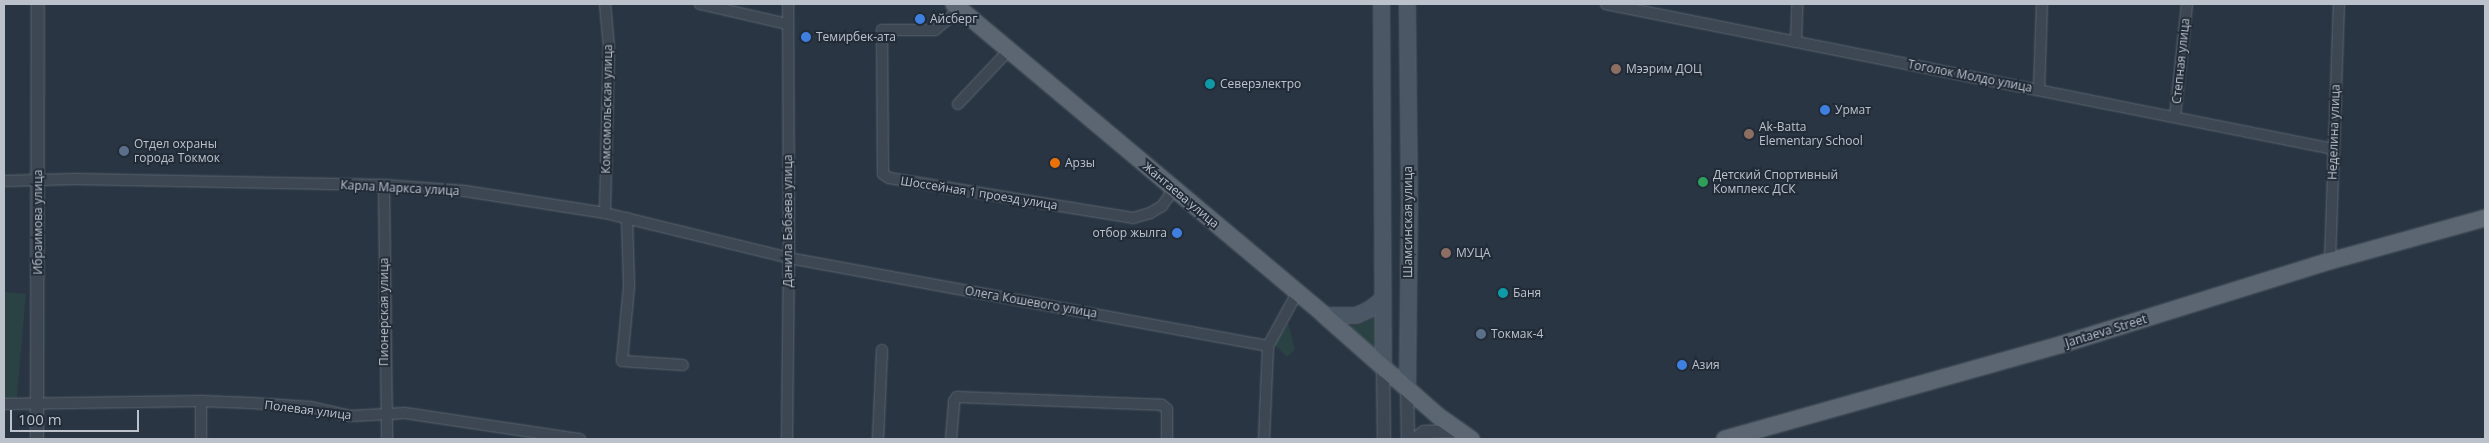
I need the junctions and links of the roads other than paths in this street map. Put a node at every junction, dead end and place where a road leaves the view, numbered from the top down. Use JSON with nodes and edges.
{"nodes":[{"id":1,"x":38,"y":4,"type":"edge"},
{"id":2,"x":605,"y":4,"type":"edge"},
{"id":3,"x":700,"y":4,"type":"edge"},
{"id":4,"x":788,"y":4,"type":"edge"},
{"id":5,"x":1381,"y":4,"type":"edge"},
{"id":6,"x":1407,"y":4,"type":"edge"},
{"id":7,"x":1606,"y":4,"type":"edge"},
{"id":8,"x":1797,"y":4,"type":"edge"},
{"id":9,"x":2042,"y":4,"type":"edge"},
{"id":10,"x":2187,"y":4,"type":"edge"},
{"id":11,"x":2339,"y":4,"type":"edge"},
{"id":12,"x":957,"y":6,"type":"edge"},
{"id":13,"x":787,"y":24,"type":"junction"},
{"id":14,"x":1796,"y":42,"type":"junction"},
{"id":15,"x":1009,"y":50,"type":"junction"},
{"id":16,"x":2039,"y":90,"type":"junction"},
{"id":17,"x":958,"y":104,"type":"dead end"},
{"id":18,"x":2175,"y":117,"type":"junction"},
{"id":19,"x":2333,"y":149,"type":"junction"},
{"id":20,"x":38,"y":180,"type":"junction"},
{"id":21,"x":4,"y":181,"type":"edge"},
{"id":22,"x":384,"y":185,"type":"junction"},
{"id":23,"x":1174,"y":189,"type":"junction"},
{"id":24,"x":605,"y":213,"type":"junction"},
{"id":25,"x":627,"y":218,"type":"junction"},
{"id":26,"x":2485,"y":218,"type":"edge"},
{"id":27,"x":792,"y":258,"type":"junction"},
{"id":28,"x":2330,"y":261,"type":"junction"},
{"id":29,"x":1297,"y":292,"type":"junction"},
{"id":30,"x":1382,"y":298,"type":"junction"},
{"id":31,"x":1324,"y":315,"type":"junction"},
{"id":32,"x":1268,"y":346,"type":"junction"},
{"id":33,"x":882,"y":350,"type":"dead end"},
{"id":34,"x":683,"y":365,"type":"dead end"},
{"id":35,"x":1384,"y":369,"type":"junction"},
{"id":36,"x":1406,"y":389,"type":"junction"},
{"id":37,"x":201,"y":401,"type":"junction"},
{"id":38,"x":4,"y":404,"type":"edge"},
{"id":39,"x":37,"y":405,"type":"junction"},
{"id":40,"x":385,"y":415,"type":"junction"},
{"id":41,"x":1456,"y":430,"type":"junction"},
{"id":42,"x":37,"y":439,"type":"edge"},
{"id":43,"x":201,"y":439,"type":"edge"},
{"id":44,"x":387,"y":439,"type":"edge"},
{"id":45,"x":580,"y":439,"type":"edge"},
{"id":46,"x":787,"y":439,"type":"edge"},
{"id":47,"x":878,"y":439,"type":"edge"},
{"id":48,"x":950,"y":439,"type":"edge"},
{"id":49,"x":1167,"y":439,"type":"edge"},
{"id":50,"x":1264,"y":439,"type":"edge"},
{"id":51,"x":1384,"y":439,"type":"edge"},
{"id":52,"x":1408,"y":439,"type":"edge"},
{"id":53,"x":1415,"y":439,"type":"edge"},
{"id":54,"x":1471,"y":439,"type":"edge"},
{"id":55,"x":1725,"y":439,"type":"edge"}],
"edges":[{"from":1,"to":20,"type":"street","name":"Ибраимова улица"},
{"from":2,"to":24,"type":"street","name":"Комсомольская улица"},
{"from":3,"to":13,"type":"street"},
{"from":4,"to":13,"type":"street","name":"Данила Бабаева улица"},
{"from":5,"to":30,"type":"main road"},
{"from":6,"to":36,"type":"main road","name":"Шамсинская улица"},
{"from":7,"to":14,"type":"street","name":"Тоголок Молдо улица"},
{"from":8,"to":14,"type":"street"},
{"from":9,"to":16,"type":"street"},
{"from":10,"to":18,"type":"street","name":"Степная улица"},
{"from":11,"to":19,"type":"street","name":"Неделина улица"},
{"from":12,"to":15,"type":"main road","name":"Жантаева улица"},
{"from":12,"to":23,"type":"street","name":"Шоссейная 1 проезд улица"},
{"from":13,"to":27,"type":"street","name":"Данила Бабаева улица"},
{"from":14,"to":16,"type":"street","name":"Тоголок Молдо улица"},
{"from":15,"to":17,"type":"street"},
{"from":15,"to":23,"type":"main road","name":"Жантаева улица"},
{"from":16,"to":18,"type":"street","name":"Тоголок Молдо улица"},
{"from":18,"to":19,"type":"street","name":"Тоголок Молдо улица"},
{"from":19,"to":28,"type":"street","name":"Неделина улица"},
{"from":20,"to":21,"type":"street","name":"Карла Маркса улица"},
{"from":20,"to":22,"type":"street","name":"Карла Маркса улица"},
{"from":20,"to":39,"type":"street","name":"Ибраимова улица"},
{"from":22,"to":24,"type":"street","name":"Карла Маркса улица"},
{"from":22,"to":40,"type":"street","name":"Пионерская улица"},
{"from":23,"to":29,"type":"main road","name":"Жантаева улица"},
{"from":24,"to":25,"type":"street","name":"Карла Маркса улица"},
{"from":25,"to":27,"type":"street","name":"Карла Маркса улица"},
{"from":25,"to":34,"type":"street"},
{"from":26,"to":28,"type":"main road","name":"Jantaeva Street"},
{"from":27,"to":32,"type":"street","name":"Олега Кошевого улица"},
{"from":27,"to":46,"type":"street","name":"Данила Бабаева улица"},
{"from":28,"to":55,"type":"main road","name":"Jantaeva Street"},
{"from":29,"to":31,"type":"main road","name":"Жантаева улица"},
{"from":29,"to":32,"type":"street"},
{"from":30,"to":31,"type":"main road"},
{"from":30,"to":35,"type":"main road"},
{"from":31,"to":35,"type":"main road","name":"Жантаева улица"},
{"from":32,"to":50,"type":"street"},
{"from":33,"to":47,"type":"street"},
{"from":35,"to":36,"type":"main road","name":"Жантаева улица"},
{"from":35,"to":51,"type":"street"},
{"from":36,"to":41,"type":"main road"},
{"from":36,"to":52,"type":"street","name":"Шамсинская улица"},
{"from":37,"to":39,"type":"street","name":"Полевая улица"},
{"from":37,"to":40,"type":"street","name":"Полевая улица"},
{"from":37,"to":43,"type":"street"},
{"from":38,"to":39,"type":"street","name":"Полевая улица"},
{"from":39,"to":42,"type":"street","name":"Ибраимова улица"},
{"from":40,"to":44,"type":"street","name":"Пионерская улица"},
{"from":40,"to":45,"type":"street","name":"Полевая улица"},
{"from":41,"to":53,"type":"street"},
{"from":41,"to":54,"type":"main road"},
{"from":48,"to":49,"type":"street"}]}
